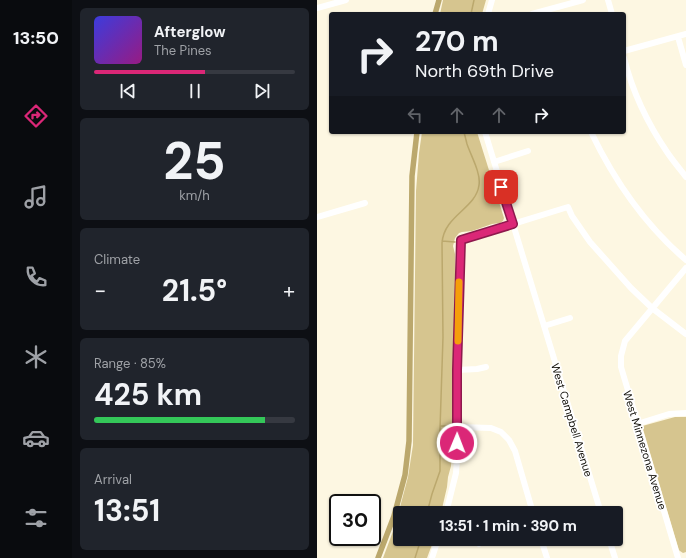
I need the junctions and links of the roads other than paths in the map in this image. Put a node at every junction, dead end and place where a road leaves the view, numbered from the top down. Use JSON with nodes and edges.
{"nodes":[{"id":1,"x":346,"y":0,"type":"edge"},
{"id":2,"x":492,"y":0,"type":"edge"},
{"id":3,"x":583,"y":0,"type":"edge"},
{"id":4,"x":608,"y":0,"type":"edge"},
{"id":5,"x":317,"y":8,"type":"edge"},
{"id":6,"x":489,"y":12,"type":"edge"},
{"id":7,"x":539,"y":12,"type":"edge"},
{"id":8,"x":611,"y":12,"type":"edge"},
{"id":9,"x":686,"y":34,"type":"edge"},
{"id":10,"x":678,"y":37,"type":"junction"},
{"id":11,"x":626,"y":50,"type":"edge"},
{"id":12,"x":686,"y":65,"type":"edge"},
{"id":13,"x":626,"y":66,"type":"edge"},
{"id":14,"x":486,"y":134,"type":"edge"},
{"id":15,"x":592,"y":134,"type":"edge"},
{"id":16,"x":528,"y":151,"type":"dead end"},
{"id":17,"x":494,"y":162,"type":"junction"},
{"id":18,"x":686,"y":177,"type":"edge"},
{"id":19,"x":365,"y":203,"type":"dead end"},
{"id":20,"x":317,"y":217,"type":"edge"},
{"id":21,"x":513,"y":224,"type":"junction"},
{"id":22,"x":686,"y":260,"type":"edge"},
{"id":23,"x":686,"y":268,"type":"edge"},
{"id":24,"x":653,"y":308,"type":"junction"},
{"id":25,"x":570,"y":318,"type":"dead end"},
{"id":26,"x":544,"y":326,"type":"junction"},
{"id":27,"x":686,"y":334,"type":"edge"},
{"id":28,"x":486,"y":367,"type":"dead end"},
{"id":29,"x":457,"y":370,"type":"junction"},
{"id":30,"x":686,"y":413,"type":"edge"},
{"id":31,"x":637,"y":424,"type":"junction"},
{"id":32,"x":458,"y":427,"type":"junction"},
{"id":33,"x":448,"y":506,"type":"edge"},
{"id":34,"x":531,"y":506,"type":"edge"},
{"id":35,"x":599,"y":506,"type":"edge"},
{"id":36,"x":436,"y":546,"type":"edge"},
{"id":37,"x":543,"y":546,"type":"edge"},
{"id":38,"x":611,"y":546,"type":"edge"},
{"id":39,"x":432,"y":558,"type":"edge"},
{"id":40,"x":547,"y":558,"type":"edge"},
{"id":41,"x":615,"y":558,"type":"edge"},
{"id":42,"x":678,"y":558,"type":"edge"}],
"edges":[{"from":1,"to":5,"type":"street"},
{"from":2,"to":6,"type":"street"},
{"from":3,"to":7,"type":"street"},
{"from":4,"to":8,"type":"street"},
{"from":9,"to":10,"type":"street"},
{"from":10,"to":11,"type":"street"},
{"from":10,"to":12,"type":"street"},
{"from":13,"to":18,"type":"street"},
{"from":14,"to":17,"type":"street","name":"West Campbell Avenue"},
{"from":15,"to":22,"type":"street"},
{"from":16,"to":17,"type":"street"},
{"from":17,"to":21,"type":"street","name":"West Campbell Avenue"},
{"from":19,"to":20,"type":"street"},
{"from":21,"to":24,"type":"street"},
{"from":21,"to":26,"type":"street","name":"West Campbell Avenue"},
{"from":21,"to":29,"type":"street"},
{"from":23,"to":24,"type":"street"},
{"from":24,"to":27,"type":"street"},
{"from":24,"to":31,"type":"street","name":"West Minnezona Avenue"},
{"from":25,"to":26,"type":"street"},
{"from":26,"to":35,"type":"street","name":"West Campbell Avenue"},
{"from":28,"to":29,"type":"street"},
{"from":29,"to":32,"type":"street"},
{"from":30,"to":31,"type":"street"},
{"from":31,"to":42,"type":"street","name":"West Minnezona Avenue"},
{"from":32,"to":33,"type":"street"},
{"from":32,"to":34,"type":"street"},
{"from":36,"to":39,"type":"street"},
{"from":37,"to":40,"type":"street"},
{"from":38,"to":41,"type":"street"}]}
